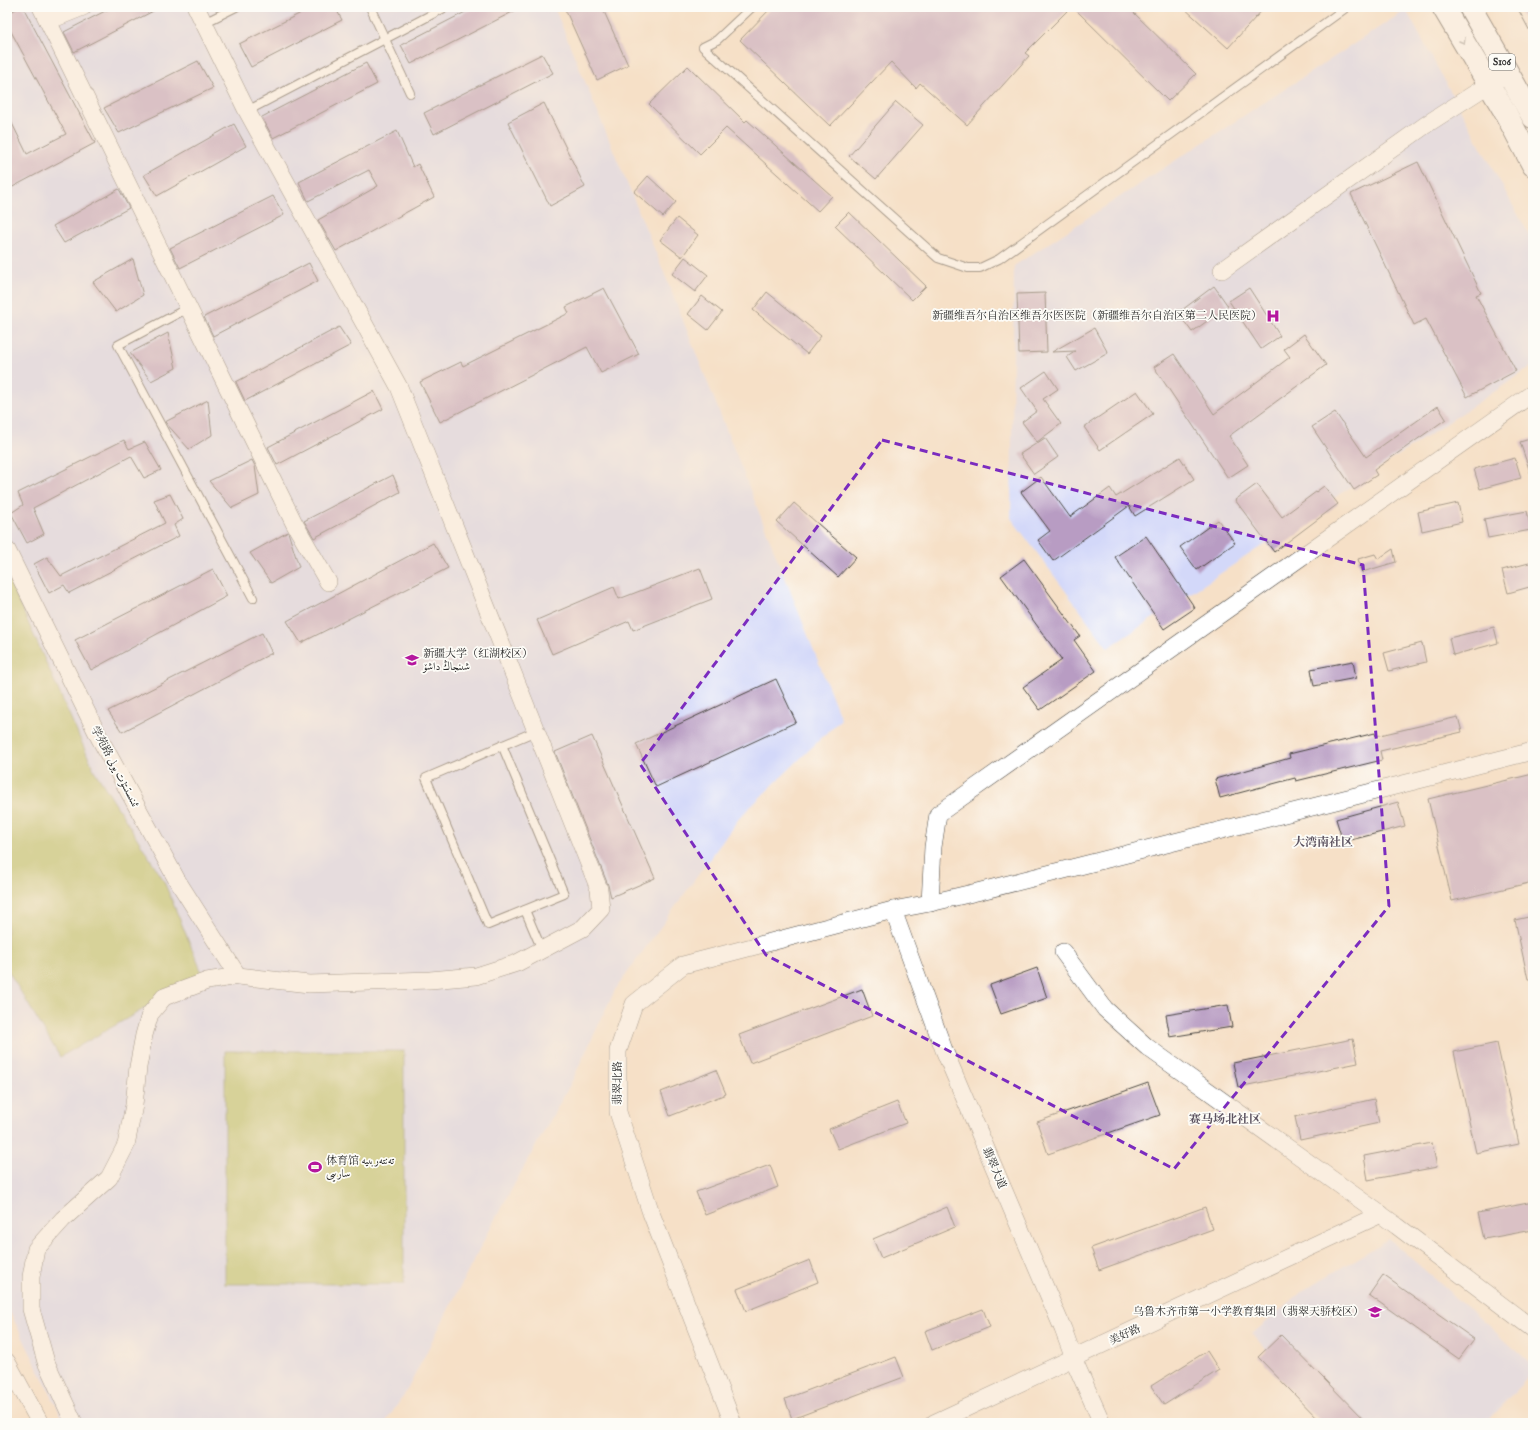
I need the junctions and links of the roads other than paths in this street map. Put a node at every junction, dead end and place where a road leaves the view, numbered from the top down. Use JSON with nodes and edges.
{"nodes":[{"id":1,"x":83,"y":7,"type":"edge"},
{"id":2,"x":196,"y":7,"type":"edge"},
{"id":3,"x":236,"y":7,"type":"edge"},
{"id":4,"x":370,"y":7,"type":"edge"},
{"id":5,"x":446,"y":7,"type":"edge"},
{"id":6,"x":752,"y":7,"type":"edge"},
{"id":7,"x":1347,"y":7,"type":"edge"},
{"id":8,"x":1443,"y":7,"type":"edge"},
{"id":9,"x":1470,"y":7,"type":"edge"},
{"id":10,"x":45,"y":14,"type":"edge"},
{"id":11,"x":204,"y":23,"type":"junction"},
{"id":12,"x":384,"y":38,"type":"junction"},
{"id":13,"x":1508,"y":73,"type":"junction"},
{"id":14,"x":1489,"y":84,"type":"junction"},
{"id":15,"x":410,"y":93,"type":"dead end"},
{"id":16,"x":247,"y":111,"type":"junction"},
{"id":17,"x":1533,"y":117,"type":"edge"},
{"id":18,"x":1533,"y":165,"type":"edge"},
{"id":19,"x":1222,"y":270,"type":"dead end"},
{"id":20,"x":188,"y":308,"type":"junction"},
{"id":21,"x":1533,"y":393,"type":"edge"},
{"id":22,"x":7,"y":550,"type":"edge"},
{"id":23,"x":328,"y":582,"type":"dead end"},
{"id":24,"x":253,"y":598,"type":"dead end"},
{"id":25,"x":536,"y":731,"type":"junction"},
{"id":26,"x":502,"y":746,"type":"junction"},
{"id":27,"x":1533,"y":751,"type":"edge"},
{"id":28,"x":930,"y":903,"type":"junction"},
{"id":29,"x":525,"y":910,"type":"junction"},
{"id":30,"x":893,"y":910,"type":"junction"},
{"id":31,"x":542,"y":950,"type":"junction"},
{"id":32,"x":1063,"y":952,"type":"dead end"},
{"id":33,"x":238,"y":976,"type":"junction"},
{"id":34,"x":1381,"y":1214,"type":"junction"},
{"id":35,"x":1533,"y":1329,"type":"edge"},
{"id":36,"x":1074,"y":1359,"type":"junction"},
{"id":37,"x":7,"y":1362,"type":"edge"},
{"id":38,"x":40,"y":1423,"type":"edge"},
{"id":39,"x":74,"y":1423,"type":"edge"},
{"id":40,"x":734,"y":1423,"type":"edge"},
{"id":41,"x":934,"y":1423,"type":"edge"},
{"id":42,"x":1102,"y":1423,"type":"edge"}],
"edges":[{"from":1,"to":10,"type":"street"},
{"from":2,"to":11,"type":"street"},
{"from":3,"to":11,"type":"lane"},
{"from":4,"to":12,"type":"lane"},
{"from":5,"to":12,"type":"lane"},
{"from":6,"to":7,"type":"lane"},
{"from":8,"to":14,"type":"main road","one_way":true},
{"from":9,"to":13,"type":"main road","number":"S106"},
{"from":10,"to":20,"type":"street"},
{"from":11,"to":16,"type":"street"},
{"from":12,"to":15,"type":"lane"},
{"from":12,"to":16,"type":"lane"},
{"from":13,"to":14,"type":"street"},
{"from":13,"to":17,"type":"main road","number":"S106"},
{"from":14,"to":18,"type":"main road"},
{"from":14,"to":19,"type":"street"},
{"from":16,"to":25,"type":"street"},
{"from":20,"to":23,"type":"street"},
{"from":20,"to":24,"type":"lane"},
{"from":21,"to":28,"type":"street"},
{"from":22,"to":33,"type":"street","name":"学苑路 ئىنىستىتۇت يولى"},
{"from":25,"to":26,"type":"lane"},
{"from":25,"to":31,"type":"street"},
{"from":26,"to":29,"type":"lane"},
{"from":26,"to":29,"type":"lane"},
{"from":27,"to":28,"type":"street","name":"翡翠北路"},
{"from":28,"to":30,"type":"street","name":"翡翠北路"},
{"from":29,"to":31,"type":"lane"},
{"from":30,"to":36,"type":"street","name":"翡翠大道"},
{"from":30,"to":40,"type":"street","name":"翡翠北路"},
{"from":31,"to":33,"type":"street"},
{"from":32,"to":34,"type":"street"},
{"from":33,"to":39,"type":"street"},
{"from":34,"to":35,"type":"street"},
{"from":34,"to":36,"type":"street","name":"美好路"},
{"from":36,"to":41,"type":"street","name":"美好路"},
{"from":36,"to":42,"type":"street","name":"翡翠大道"},
{"from":37,"to":38,"type":"street"}]}
